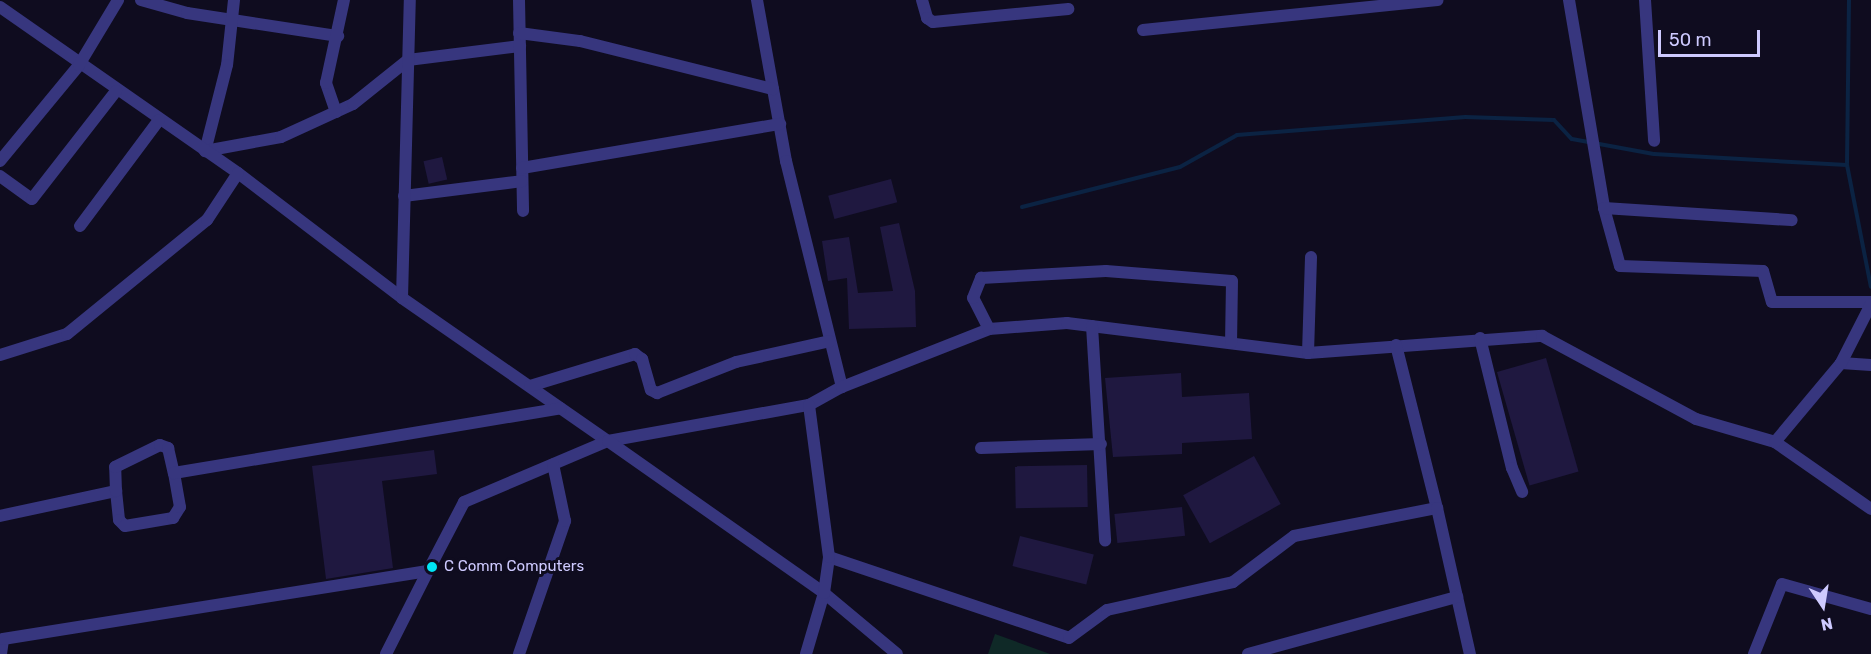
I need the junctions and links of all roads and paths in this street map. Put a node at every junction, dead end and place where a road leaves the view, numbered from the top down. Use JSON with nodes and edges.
{"nodes":[{"id":1,"x":4,"y":0,"type":"edge"},
{"id":2,"x":118,"y":0,"type":"edge"},
{"id":3,"x":141,"y":0,"type":"edge"},
{"id":4,"x":234,"y":0,"type":"edge"},
{"id":5,"x":344,"y":0,"type":"edge"},
{"id":6,"x":409,"y":0,"type":"edge"},
{"id":7,"x":519,"y":0,"type":"edge"},
{"id":8,"x":757,"y":0,"type":"edge"},
{"id":9,"x":922,"y":0,"type":"edge"},
{"id":10,"x":1437,"y":0,"type":"edge"},
{"id":11,"x":1569,"y":0,"type":"edge"},
{"id":12,"x":1645,"y":0,"type":"edge"},
{"id":13,"x":0,"y":2,"type":"edge"},
{"id":14,"x":0,"y":7,"type":"edge"},
{"id":15,"x":1068,"y":9,"type":"dead end"},
{"id":16,"x":231,"y":20,"type":"junction"},
{"id":17,"x":1143,"y":30,"type":"dead end"},
{"id":18,"x":519,"y":33,"type":"junction"},
{"id":19,"x":338,"y":36,"type":"junction"},
{"id":20,"x":520,"y":46,"type":"junction"},
{"id":21,"x":408,"y":60,"type":"junction"},
{"id":22,"x":79,"y":65,"type":"junction"},
{"id":23,"x":773,"y":89,"type":"junction"},
{"id":24,"x":116,"y":91,"type":"junction"},
{"id":25,"x":336,"y":112,"type":"junction"},
{"id":26,"x":159,"y":120,"type":"junction"},
{"id":27,"x":780,"y":124,"type":"junction"},
{"id":28,"x":1654,"y":141,"type":"dead end"},
{"id":29,"x":205,"y":151,"type":"junction"},
{"id":30,"x":0,"y":161,"type":"edge"},
{"id":31,"x":522,"y":168,"type":"junction"},
{"id":32,"x":238,"y":173,"type":"junction"},
{"id":33,"x":0,"y":176,"type":"edge"},
{"id":34,"x":522,"y":181,"type":"junction"},
{"id":35,"x":404,"y":196,"type":"junction"},
{"id":36,"x":1604,"y":208,"type":"junction"},
{"id":37,"x":523,"y":211,"type":"dead end"},
{"id":38,"x":1792,"y":220,"type":"dead end"},
{"id":39,"x":80,"y":225,"type":"dead end"},
{"id":40,"x":1311,"y":257,"type":"dead end"},
{"id":41,"x":402,"y":298,"type":"junction"},
{"id":42,"x":1871,"y":303,"type":"edge"},
{"id":43,"x":1092,"y":326,"type":"junction"},
{"id":44,"x":989,"y":329,"type":"junction"},
{"id":45,"x":1480,"y":338,"type":"junction"},
{"id":46,"x":831,"y":341,"type":"junction"},
{"id":47,"x":1231,"y":344,"type":"junction"},
{"id":48,"x":1396,"y":345,"type":"junction"},
{"id":49,"x":1308,"y":353,"type":"junction"},
{"id":50,"x":0,"y":355,"type":"edge"},
{"id":51,"x":1841,"y":363,"type":"junction"},
{"id":52,"x":1871,"y":365,"type":"edge"},
{"id":53,"x":530,"y":386,"type":"junction"},
{"id":54,"x":842,"y":387,"type":"junction"},
{"id":55,"x":809,"y":405,"type":"junction"},
{"id":56,"x":561,"y":408,"type":"junction"},
{"id":57,"x":608,"y":441,"type":"junction"},
{"id":58,"x":1775,"y":442,"type":"junction"},
{"id":59,"x":1101,"y":444,"type":"junction"},
{"id":60,"x":981,"y":448,"type":"dead end"},
{"id":61,"x":553,"y":464,"type":"junction"},
{"id":62,"x":174,"y":473,"type":"junction"},
{"id":63,"x":116,"y":491,"type":"junction"},
{"id":64,"x":1522,"y":492,"type":"dead end"},
{"id":65,"x":1437,"y":508,"type":"junction"},
{"id":66,"x":1871,"y":509,"type":"edge"},
{"id":67,"x":0,"y":516,"type":"edge"},
{"id":68,"x":1105,"y":541,"type":"dead end"},
{"id":69,"x":829,"y":558,"type":"junction"},
{"id":70,"x":428,"y":571,"type":"junction"},
{"id":71,"x":824,"y":593,"type":"junction"},
{"id":72,"x":1457,"y":597,"type":"junction"},
{"id":73,"x":1871,"y":609,"type":"edge"},
{"id":74,"x":2,"y":639,"type":"edge"},
{"id":75,"x":1,"y":654,"type":"edge"},
{"id":76,"x":386,"y":654,"type":"edge"},
{"id":77,"x":519,"y":654,"type":"edge"},
{"id":78,"x":806,"y":654,"type":"edge"},
{"id":79,"x":897,"y":654,"type":"edge"},
{"id":80,"x":1248,"y":654,"type":"edge"},
{"id":81,"x":1470,"y":654,"type":"edge"},
{"id":82,"x":1754,"y":654,"type":"edge"}],
"edges":[{"from":1,"to":13,"type":"street"},
{"from":2,"to":22,"type":"street"},
{"from":3,"to":16,"type":"street"},
{"from":4,"to":16,"type":"street"},
{"from":5,"to":19,"type":"street"},
{"from":6,"to":21,"type":"street"},
{"from":7,"to":18,"type":"street"},
{"from":8,"to":23,"type":"street"},
{"from":9,"to":15,"type":"street"},
{"from":10,"to":17,"type":"street"},
{"from":11,"to":36,"type":"street"},
{"from":12,"to":28,"type":"street"},
{"from":14,"to":22,"type":"street"},
{"from":16,"to":19,"type":"street"},
{"from":16,"to":29,"type":"street"},
{"from":18,"to":20,"type":"street"},
{"from":18,"to":23,"type":"street"},
{"from":19,"to":25,"type":"street"},
{"from":20,"to":21,"type":"street"},
{"from":20,"to":31,"type":"street"},
{"from":21,"to":25,"type":"street"},
{"from":21,"to":35,"type":"street"},
{"from":22,"to":24,"type":"street"},
{"from":22,"to":30,"type":"street"},
{"from":23,"to":27,"type":"street"},
{"from":24,"to":26,"type":"street"},
{"from":24,"to":33,"type":"street"},
{"from":25,"to":29,"type":"street"},
{"from":26,"to":29,"type":"street"},
{"from":26,"to":39,"type":"street"},
{"from":27,"to":31,"type":"street"},
{"from":27,"to":46,"type":"street"},
{"from":29,"to":32,"type":"street"},
{"from":31,"to":34,"type":"street"},
{"from":32,"to":41,"type":"street"},
{"from":32,"to":50,"type":"street"},
{"from":34,"to":35,"type":"street"},
{"from":34,"to":37,"type":"street"},
{"from":35,"to":41,"type":"street"},
{"from":36,"to":38,"type":"street"},
{"from":36,"to":42,"type":"street"},
{"from":40,"to":49,"type":"street"},
{"from":41,"to":53,"type":"street"},
{"from":42,"to":51,"type":"street"},
{"from":43,"to":44,"type":"street"},
{"from":43,"to":47,"type":"street"},
{"from":43,"to":59,"type":"street"},
{"from":44,"to":47,"type":"street"},
{"from":44,"to":54,"type":"street"},
{"from":45,"to":48,"type":"street"},
{"from":45,"to":58,"type":"street"},
{"from":45,"to":64,"type":"street"},
{"from":46,"to":53,"type":"street"},
{"from":46,"to":54,"type":"street"},
{"from":47,"to":49,"type":"street"},
{"from":48,"to":49,"type":"street"},
{"from":48,"to":65,"type":"street"},
{"from":51,"to":52,"type":"street"},
{"from":51,"to":58,"type":"street"},
{"from":53,"to":56,"type":"street"},
{"from":54,"to":55,"type":"street"},
{"from":55,"to":57,"type":"street"},
{"from":55,"to":69,"type":"street"},
{"from":56,"to":57,"type":"street"},
{"from":56,"to":62,"type":"street"},
{"from":57,"to":61,"type":"street"},
{"from":57,"to":71,"type":"street"},
{"from":58,"to":66,"type":"street"},
{"from":59,"to":60,"type":"street"},
{"from":59,"to":68,"type":"street"},
{"from":61,"to":70,"type":"street"},
{"from":61,"to":77,"type":"street"},
{"from":62,"to":63,"type":"street"},
{"from":62,"to":63,"type":"street"},
{"from":63,"to":67,"type":"street"},
{"from":65,"to":69,"type":"street"},
{"from":65,"to":72,"type":"street"},
{"from":69,"to":71,"type":"street"},
{"from":70,"to":74,"type":"street"},
{"from":70,"to":76,"type":"street"},
{"from":71,"to":78,"type":"street"},
{"from":71,"to":79,"type":"street"},
{"from":72,"to":80,"type":"street"},
{"from":72,"to":81,"type":"street"},
{"from":73,"to":82,"type":"street"},
{"from":74,"to":75,"type":"street"}]}
